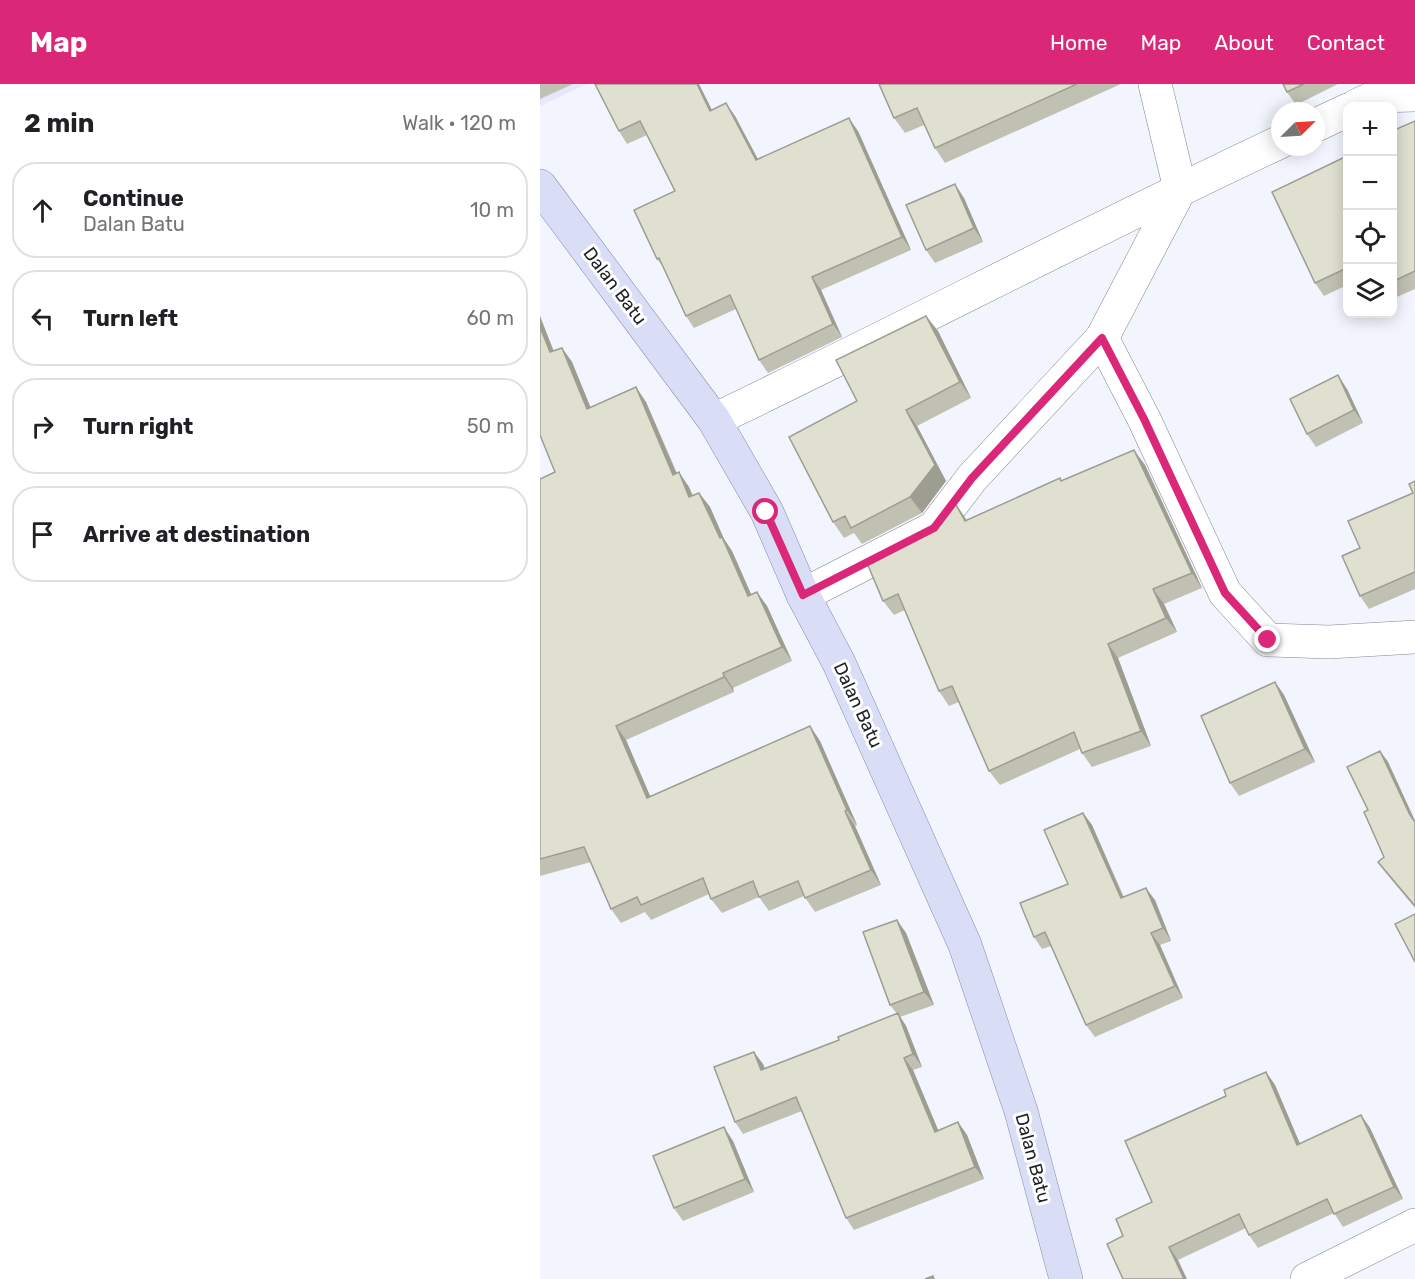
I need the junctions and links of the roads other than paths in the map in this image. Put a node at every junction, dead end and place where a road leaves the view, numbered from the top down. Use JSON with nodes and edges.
{"nodes":[{"id":1,"x":1155,"y":84,"type":"edge"},
{"id":2,"x":1415,"y":95,"type":"edge"},
{"id":3,"x":1364,"y":102,"type":"edge"},
{"id":4,"x":1343,"y":112,"type":"edge"},
{"id":5,"x":1325,"y":121,"type":"edge"},
{"id":6,"x":1271,"y":146,"type":"edge"},
{"id":7,"x":540,"y":186,"type":"edge"},
{"id":8,"x":1180,"y":189,"type":"junction"},
{"id":9,"x":1102,"y":338,"type":"junction"},
{"id":10,"x":714,"y":420,"type":"junction"},
{"id":11,"x":803,"y":595,"type":"junction"},
{"id":12,"x":1415,"y":638,"type":"edge"},
{"id":13,"x":1415,"y":1225,"type":"edge"},
{"id":14,"x":1066,"y":1279,"type":"edge"},
{"id":15,"x":1307,"y":1279,"type":"edge"}],
"edges":[{"from":1,"to":8,"type":"street"},
{"from":2,"to":3,"type":"street"},
{"from":4,"to":5,"type":"street"},
{"from":6,"to":8,"type":"street"},
{"from":7,"to":10,"type":"main road","name":"Dalan Batu"},
{"from":8,"to":9,"type":"street"},
{"from":8,"to":10,"type":"street"},
{"from":9,"to":11,"type":"street"},
{"from":9,"to":12,"type":"street"},
{"from":10,"to":11,"type":"main road","name":"Dalan Batu"},
{"from":11,"to":14,"type":"main road","name":"Dalan Batu"},
{"from":13,"to":15,"type":"street"}]}
